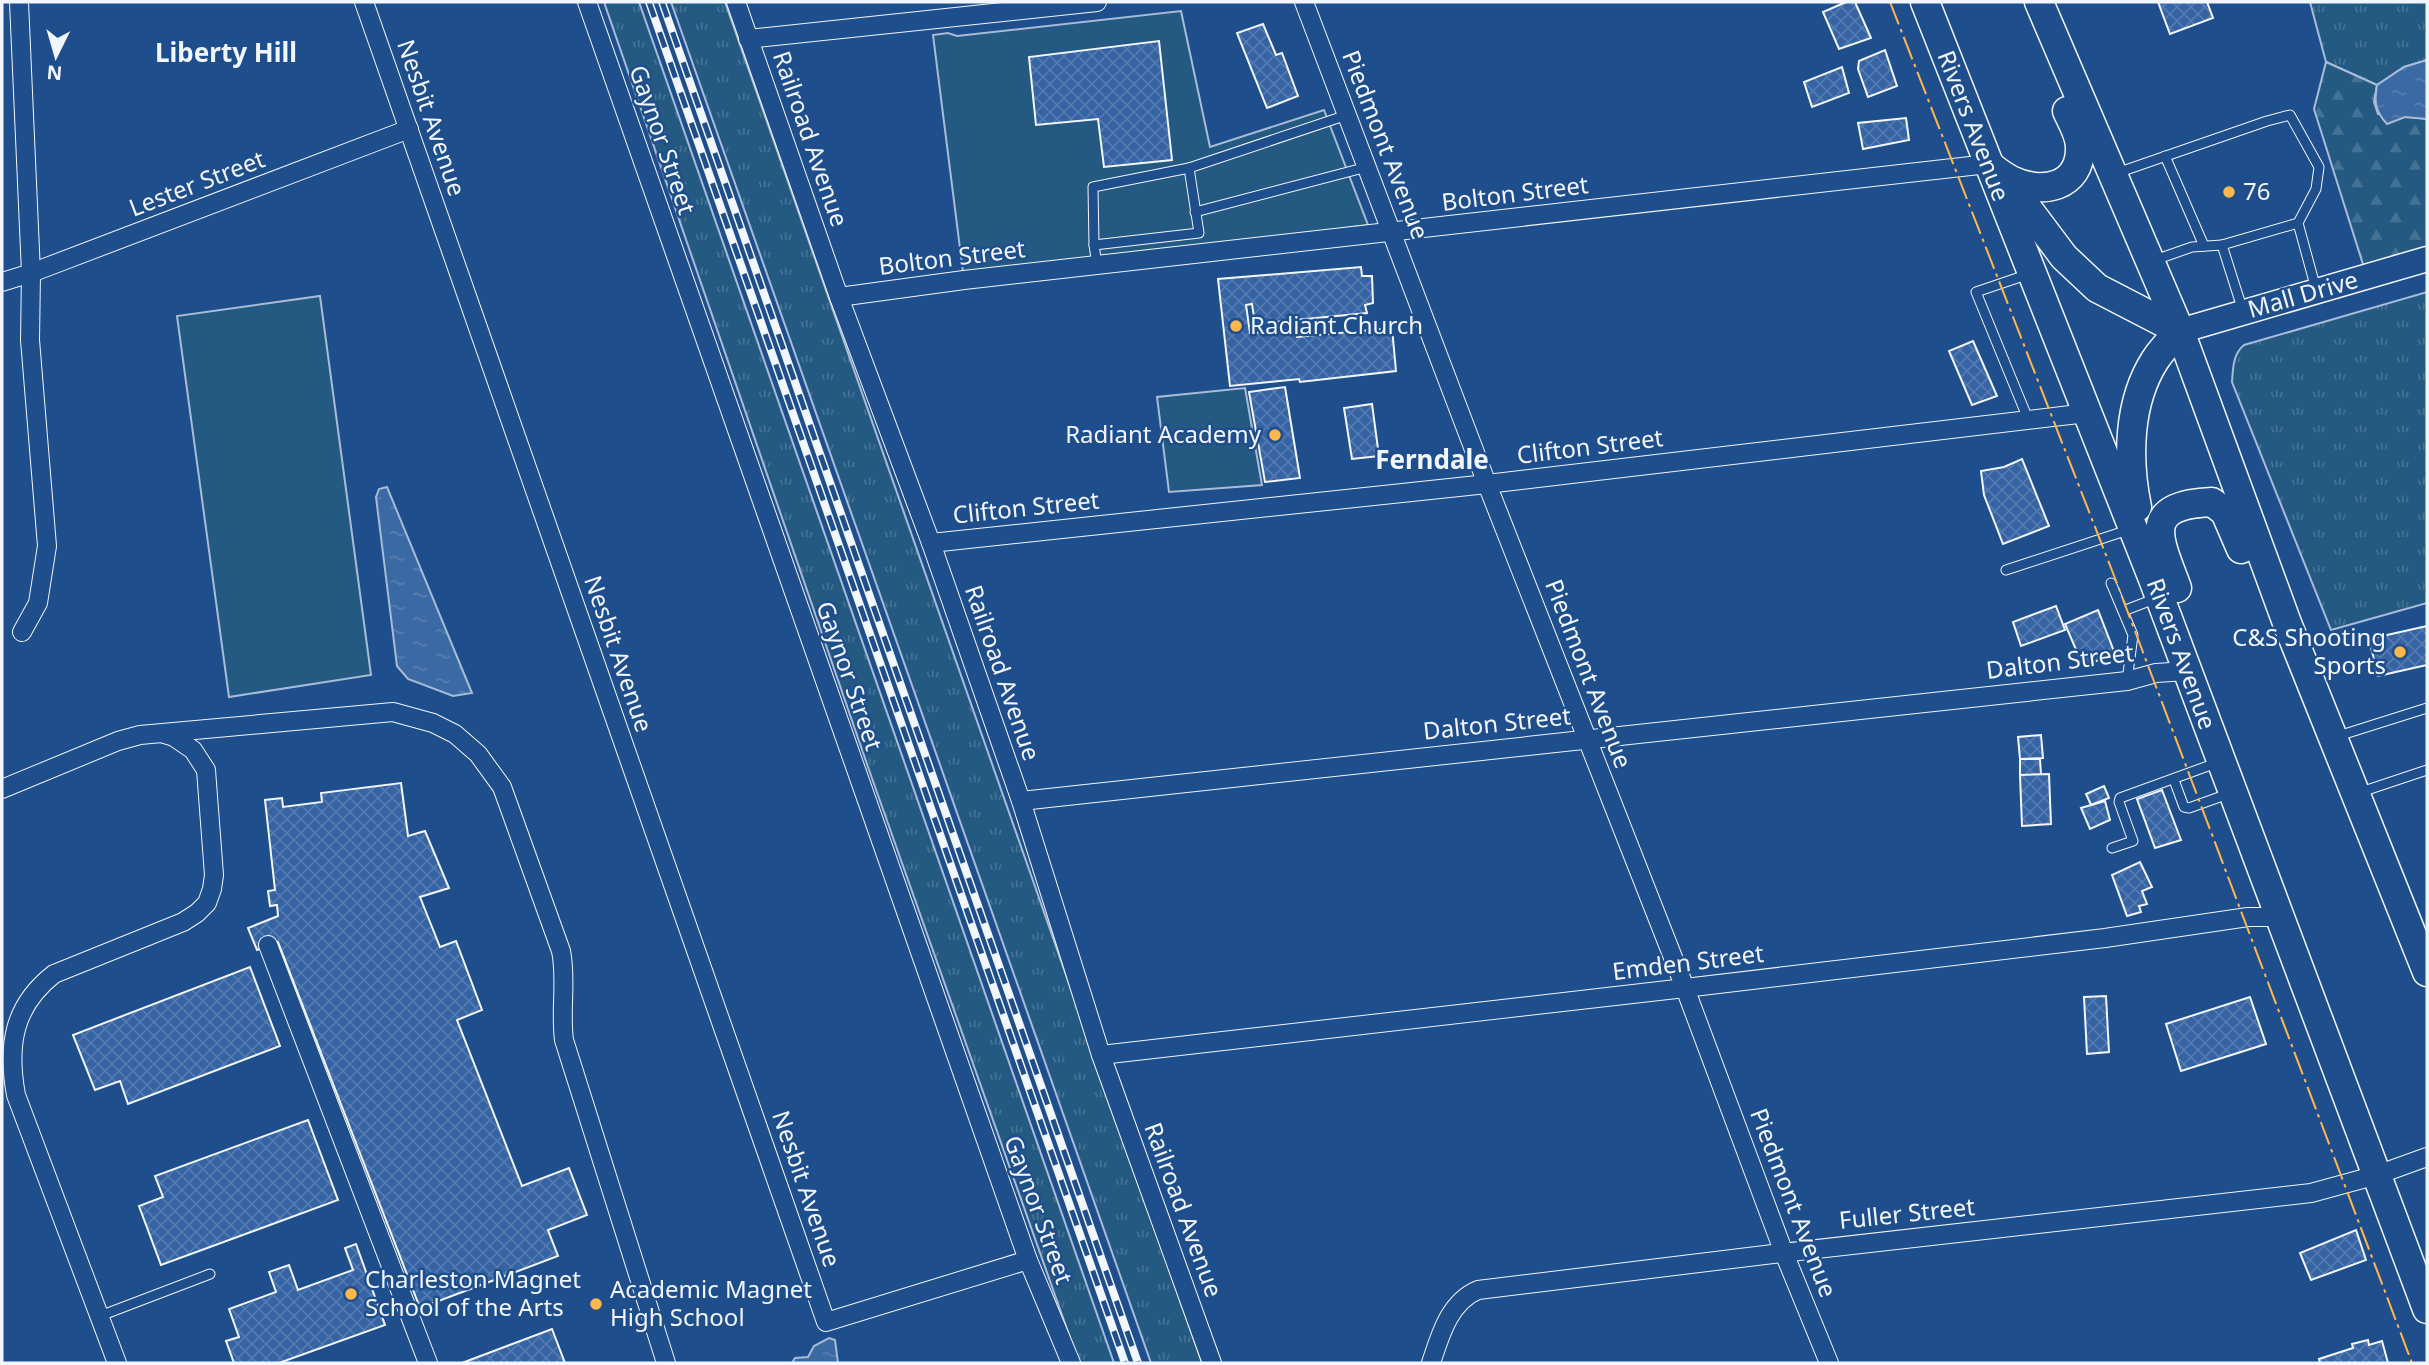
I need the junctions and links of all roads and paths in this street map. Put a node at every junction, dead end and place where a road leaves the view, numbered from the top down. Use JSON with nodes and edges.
{"nodes":[{"id":1,"x":19,"y":2,"type":"edge"},
{"id":2,"x":364,"y":2,"type":"edge"},
{"id":3,"x":587,"y":2,"type":"edge"},
{"id":4,"x":736,"y":2,"type":"edge"},
{"id":5,"x":1097,"y":2,"type":"edge"},
{"id":6,"x":1304,"y":2,"type":"edge"},
{"id":7,"x":1925,"y":2,"type":"edge"},
{"id":8,"x":2038,"y":2,"type":"edge"},
{"id":9,"x":748,"y":39,"type":"junction"},
{"id":10,"x":1347,"y":115,"type":"junction"},
{"id":11,"x":409,"y":129,"type":"junction"},
{"id":12,"x":2165,"y":156,"type":"junction"},
{"id":13,"x":1988,"y":164,"type":"junction"},
{"id":14,"x":1367,"y":167,"type":"junction"},
{"id":15,"x":1189,"y":168,"type":"junction"},
{"id":16,"x":2113,"y":174,"type":"junction"},
{"id":17,"x":1195,"y":212,"type":"junction"},
{"id":18,"x":2298,"y":223,"type":"junction"},
{"id":19,"x":1392,"y":233,"type":"junction"},
{"id":20,"x":1094,"y":245,"type":"junction"},
{"id":21,"x":2222,"y":245,"type":"junction"},
{"id":22,"x":2204,"y":246,"type":"junction"},
{"id":23,"x":2427,"y":259,"type":"edge"},
{"id":24,"x":2150,"y":261,"type":"junction"},
{"id":25,"x":1097,"y":267,"type":"junction"},
{"id":26,"x":32,"y":273,"type":"junction"},
{"id":27,"x":2031,"y":273,"type":"junction"},
{"id":28,"x":2,"y":282,"type":"edge"},
{"id":29,"x":2317,"y":291,"type":"junction"},
{"id":30,"x":839,"y":297,"type":"junction"},
{"id":31,"x":2243,"y":312,"type":"junction"},
{"id":32,"x":2180,"y":331,"type":"junction"},
{"id":33,"x":2087,"y":413,"type":"junction"},
{"id":34,"x":2028,"y":419,"type":"junction"},
{"id":35,"x":1487,"y":484,"type":"junction"},
{"id":36,"x":2133,"y":528,"type":"junction"},
{"id":37,"x":931,"y":543,"type":"junction"},
{"id":38,"x":2006,"y":570,"type":"dead end"},
{"id":39,"x":2111,"y":583,"type":"dead end"},
{"id":40,"x":2157,"y":588,"type":"junction"},
{"id":41,"x":2123,"y":611,"type":"junction"},
{"id":42,"x":2287,"y":623,"type":"junction"},
{"id":43,"x":22,"y":632,"type":"dead end"},
{"id":44,"x":2187,"y":671,"type":"junction"},
{"id":45,"x":2127,"y":681,"type":"junction"},
{"id":46,"x":2427,"y":708,"type":"edge"},
{"id":47,"x":160,"y":733,"type":"junction"},
{"id":48,"x":2333,"y":737,"type":"junction"},
{"id":49,"x":1587,"y":739,"type":"junction"},
{"id":50,"x":2221,"y":761,"type":"junction"},
{"id":51,"x":2427,"y":771,"type":"edge"},
{"id":52,"x":2174,"y":779,"type":"junction"},
{"id":53,"x":2,"y":789,"type":"edge"},
{"id":54,"x":2233,"y":792,"type":"junction"},
{"id":55,"x":2356,"y":794,"type":"junction"},
{"id":56,"x":1021,"y":802,"type":"junction"},
{"id":57,"x":2112,"y":848,"type":"dead end"},
{"id":58,"x":2280,"y":917,"type":"junction"},
{"id":59,"x":268,"y":944,"type":"dead end"},
{"id":60,"x":2427,"y":972,"type":"edge"},
{"id":61,"x":1685,"y":988,"type":"junction"},
{"id":62,"x":1101,"y":1055,"type":"junction"},
{"id":63,"x":7,"y":1074,"type":"edge"},
{"id":64,"x":2427,"y":1157,"type":"edge"},
{"id":65,"x":2377,"y":1175,"type":"junction"},
{"id":66,"x":1784,"y":1253,"type":"junction"},
{"id":67,"x":1028,"y":1260,"type":"junction"},
{"id":68,"x":210,"y":1274,"type":"dead end"},
{"id":69,"x":2427,"y":1309,"type":"edge"},
{"id":70,"x":100,"y":1316,"type":"junction"},
{"id":71,"x":117,"y":1363,"type":"edge"},
{"id":72,"x":428,"y":1363,"type":"edge"},
{"id":73,"x":666,"y":1363,"type":"edge"},
{"id":74,"x":1071,"y":1363,"type":"edge"},
{"id":75,"x":1212,"y":1363,"type":"edge"},
{"id":76,"x":1431,"y":1363,"type":"edge"},
{"id":77,"x":1829,"y":1363,"type":"edge"}],
"edges":[{"from":1,"to":26,"type":"street"},
{"from":2,"to":11,"type":"street","name":"Nesbit Avenue"},
{"from":3,"to":67,"type":"street","name":"Gaynor Street"},
{"from":4,"to":9,"type":"street","name":"Railroad Avenue"},
{"from":5,"to":9,"type":"street"},
{"from":6,"to":10,"type":"street","name":"Piedmont Avenue"},
{"from":7,"to":13,"type":"main road","name":"Rivers Avenue"},
{"from":8,"to":13,"type":"main road"},
{"from":8,"to":16,"type":"main road"},
{"from":9,"to":30,"type":"street","name":"Railroad Avenue"},
{"from":10,"to":14,"type":"street","name":"Piedmont Avenue"},
{"from":10,"to":15,"type":"lane"},
{"from":11,"to":26,"type":"street","name":"Lester Street"},
{"from":11,"to":67,"type":"street","name":"Nesbit Avenue"},
{"from":12,"to":16,"type":"lane"},
{"from":12,"to":18,"type":"lane"},
{"from":12,"to":22,"type":"lane"},
{"from":13,"to":19,"type":"street","name":"Bolton Street"},
{"from":13,"to":27,"type":"main road","name":"Rivers Avenue"},
{"from":13,"to":32,"type":"main road"},
{"from":14,"to":17,"type":"lane"},
{"from":14,"to":19,"type":"street","name":"Piedmont Avenue"},
{"from":15,"to":17,"type":"lane"},
{"from":15,"to":20,"type":"lane"},
{"from":16,"to":24,"type":"main road"},
{"from":17,"to":20,"type":"lane"},
{"from":18,"to":21,"type":"lane"},
{"from":18,"to":29,"type":"lane"},
{"from":19,"to":25,"type":"street","name":"Bolton Street"},
{"from":19,"to":35,"type":"street","name":"Piedmont Avenue"},
{"from":20,"to":25,"type":"lane"},
{"from":21,"to":22,"type":"lane"},
{"from":21,"to":31,"type":"lane"},
{"from":22,"to":24,"type":"lane"},
{"from":23,"to":29,"type":"street","name":"Mall Drive"},
{"from":24,"to":32,"type":"main road"},
{"from":25,"to":30,"type":"street","name":"Bolton Street"},
{"from":26,"to":28,"type":"street","name":"Lester Street"},
{"from":26,"to":43,"type":"street"},
{"from":27,"to":33,"type":"main road","name":"Rivers Avenue"},
{"from":27,"to":34,"type":"lane"},
{"from":29,"to":31,"type":"street","name":"Mall Drive"},
{"from":30,"to":37,"type":"street","name":"Railroad Avenue"},
{"from":31,"to":32,"type":"street","name":"Mall Drive"},
{"from":32,"to":40,"type":"main road"},
{"from":32,"to":42,"type":"main road"},
{"from":33,"to":34,"type":"street","name":"Clifton Street"},
{"from":33,"to":36,"type":"main road","name":"Rivers Avenue"},
{"from":34,"to":35,"type":"street","name":"Clifton Street"},
{"from":35,"to":37,"type":"street","name":"Clifton Street"},
{"from":35,"to":49,"type":"street","name":"Piedmont Avenue"},
{"from":36,"to":38,"type":"lane"},
{"from":36,"to":40,"type":"main road","name":"Rivers Avenue"},
{"from":37,"to":56,"type":"street","name":"Railroad Avenue"},
{"from":39,"to":41,"type":"lane"},
{"from":40,"to":41,"type":"lane"},
{"from":40,"to":44,"type":"main road","name":"Rivers Avenue"},
{"from":41,"to":45,"type":"lane"},
{"from":42,"to":44,"type":"main road"},
{"from":42,"to":48,"type":"main road"},
{"from":44,"to":45,"type":"street","name":"Dalton Street"},
{"from":44,"to":50,"type":"main road","name":"Rivers Avenue"},
{"from":45,"to":49,"type":"street","name":"Dalton Street"},
{"from":46,"to":48,"type":"lane"},
{"from":47,"to":53,"type":"street"},
{"from":47,"to":63,"type":"street"},
{"from":47,"to":73,"type":"street"},
{"from":48,"to":55,"type":"main road"},
{"from":49,"to":56,"type":"street","name":"Dalton Street"},
{"from":49,"to":61,"type":"street","name":"Piedmont Avenue"},
{"from":50,"to":52,"type":"lane"},
{"from":50,"to":54,"type":"main road","name":"Rivers Avenue"},
{"from":51,"to":55,"type":"lane"},
{"from":52,"to":54,"type":"lane"},
{"from":52,"to":57,"type":"lane"},
{"from":54,"to":58,"type":"main road","name":"Rivers Avenue"},
{"from":55,"to":60,"type":"main road"},
{"from":56,"to":62,"type":"street","name":"Railroad Avenue"},
{"from":58,"to":61,"type":"street","name":"Emden Street"},
{"from":58,"to":65,"type":"main road","name":"Rivers Avenue"},
{"from":59,"to":72,"type":"street"},
{"from":61,"to":62,"type":"street","name":"Emden Street"},
{"from":61,"to":66,"type":"street","name":"Piedmont Avenue"},
{"from":62,"to":75,"type":"street","name":"Railroad Avenue"},
{"from":63,"to":70,"type":"street"},
{"from":64,"to":65,"type":"street","name":"Fuller Street"},
{"from":65,"to":66,"type":"street","name":"Fuller Street"},
{"from":65,"to":69,"type":"main road","name":"Rivers Avenue"},
{"from":66,"to":76,"type":"street","name":"Fuller Street"},
{"from":66,"to":77,"type":"street","name":"Piedmont Avenue"},
{"from":67,"to":74,"type":"street","name":"Gaynor Street"},
{"from":68,"to":70,"type":"lane"},
{"from":70,"to":71,"type":"street"}]}
